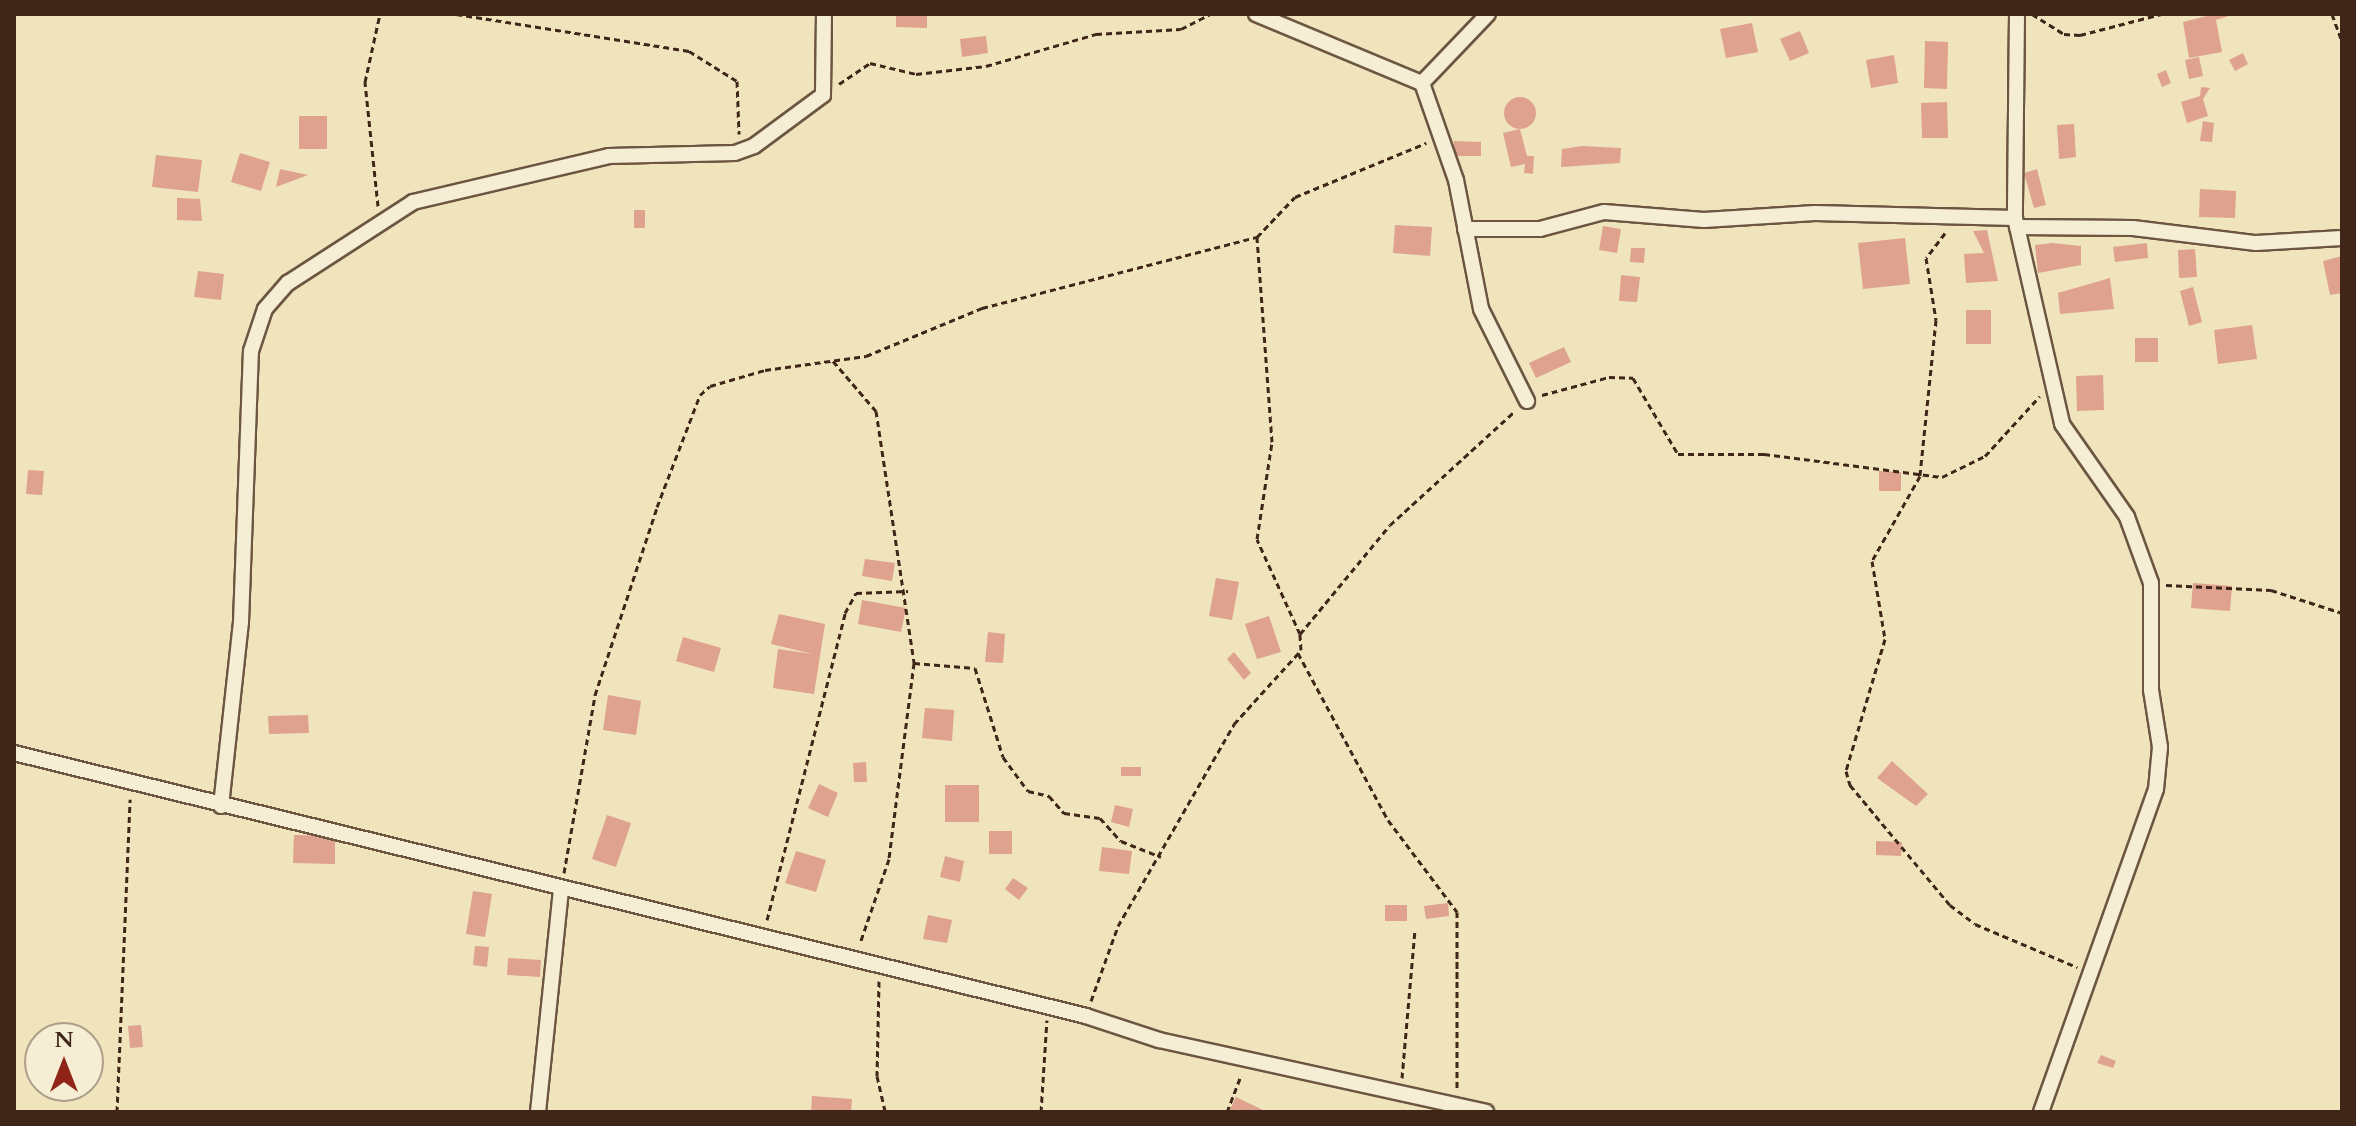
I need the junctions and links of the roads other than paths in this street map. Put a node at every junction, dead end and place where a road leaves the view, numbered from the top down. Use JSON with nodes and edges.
{"nodes":[{"id":1,"x":824,"y":14,"type":"edge"},
{"id":2,"x":1256,"y":14,"type":"edge"},
{"id":3,"x":1488,"y":14,"type":"edge"},
{"id":4,"x":2017,"y":14,"type":"edge"},
{"id":5,"x":1422,"y":83,"type":"junction"},
{"id":6,"x":2016,"y":222,"type":"junction"},
{"id":7,"x":1465,"y":229,"type":"junction"},
{"id":8,"x":2342,"y":238,"type":"edge"},
{"id":9,"x":1527,"y":401,"type":"road end"},
{"id":10,"x":14,"y":753,"type":"edge"},
{"id":11,"x":221,"y":806,"type":"junction"},
{"id":12,"x":561,"y":890,"type":"junction"},
{"id":13,"x":538,"y":1112,"type":"edge"},
{"id":14,"x":1486,"y":1112,"type":"edge"},
{"id":15,"x":2041,"y":1112,"type":"edge"}],
"edges":[{"from":1,"to":11,"type":"street"},
{"from":2,"to":5,"type":"street"},
{"from":3,"to":5,"type":"street"},
{"from":4,"to":6,"type":"street"},
{"from":5,"to":7,"type":"street"},
{"from":6,"to":7,"type":"street"},
{"from":6,"to":8,"type":"street"},
{"from":6,"to":15,"type":"street"},
{"from":7,"to":9,"type":"street"},
{"from":10,"to":11,"type":"street"},
{"from":11,"to":12,"type":"street"},
{"from":12,"to":13,"type":"street"},
{"from":12,"to":14,"type":"street"}]}
